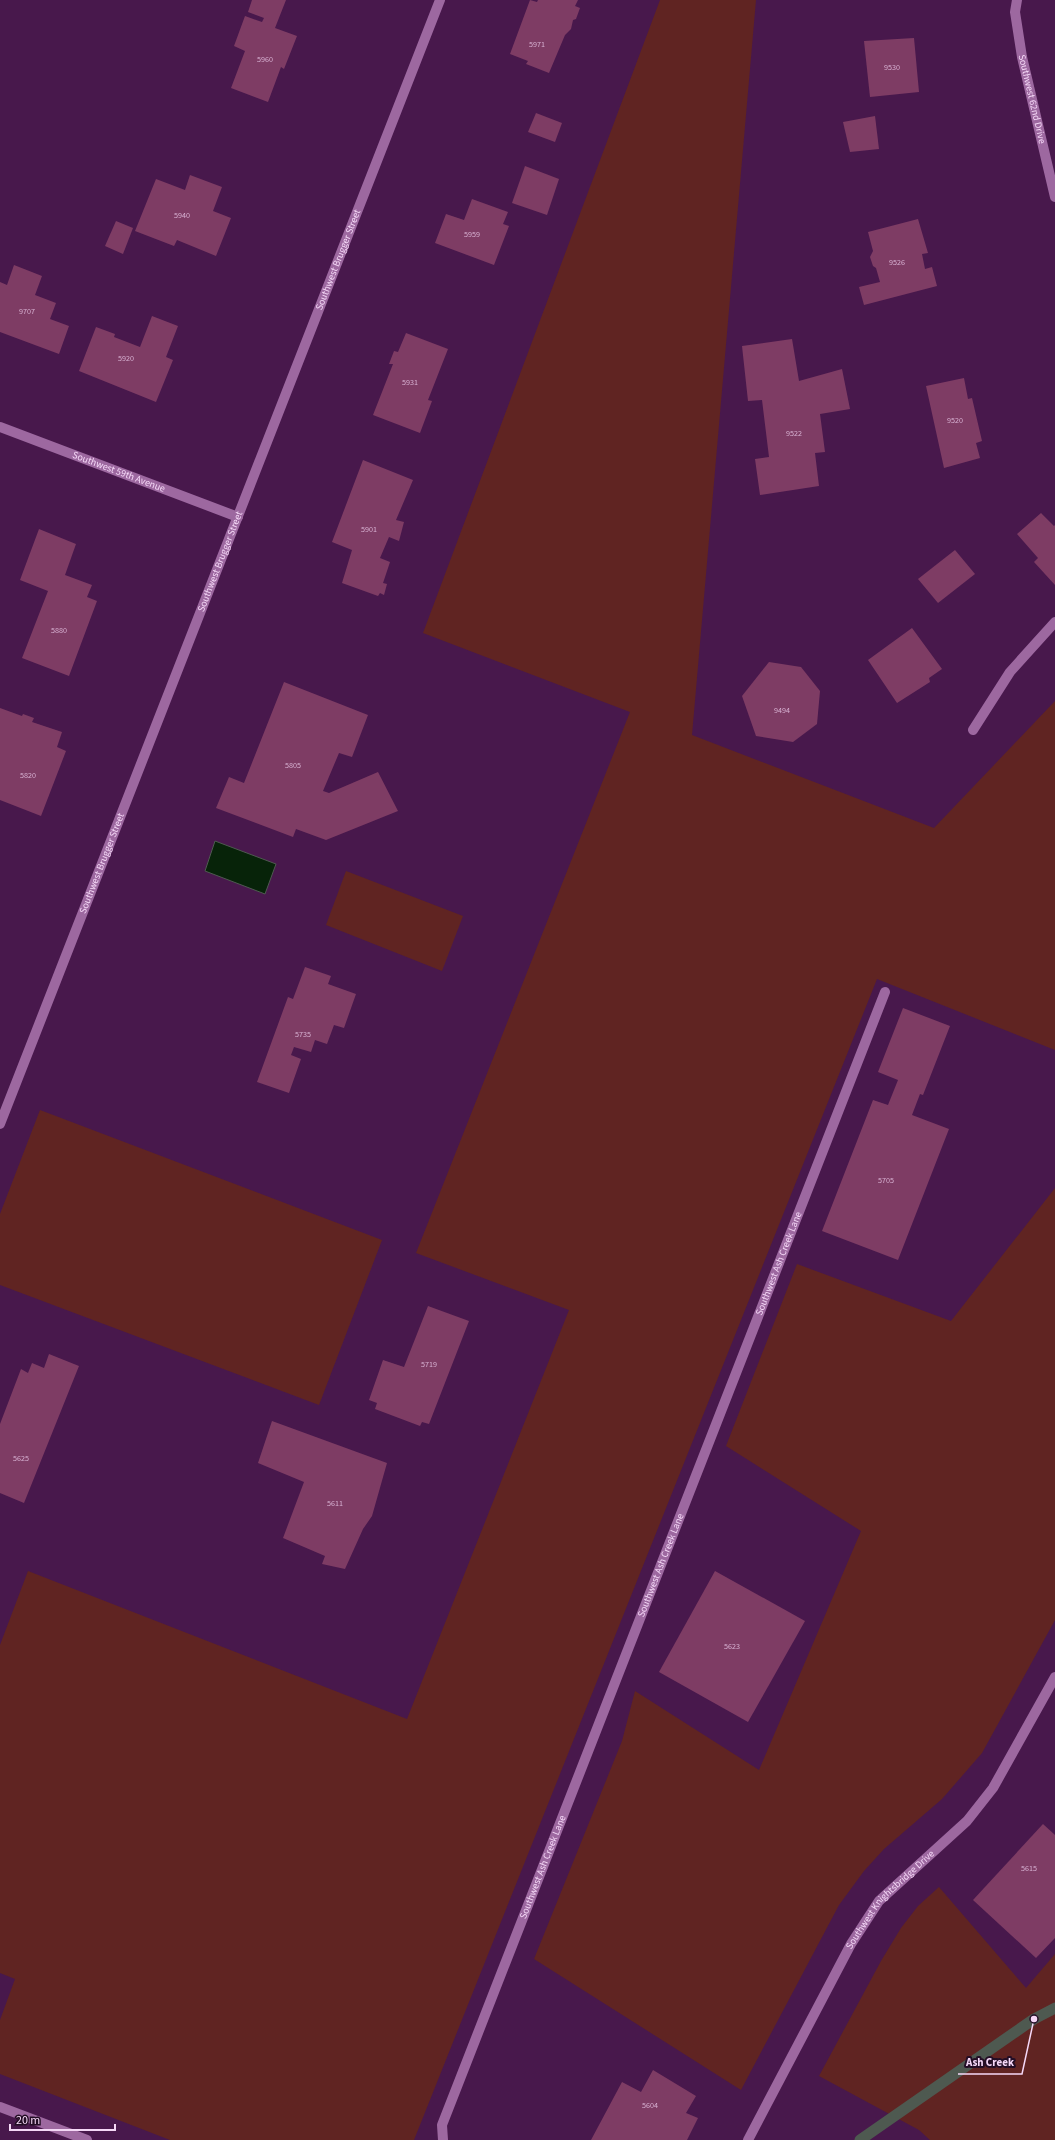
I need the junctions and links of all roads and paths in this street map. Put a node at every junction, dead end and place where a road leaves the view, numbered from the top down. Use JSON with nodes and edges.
{"nodes":[{"id":1,"x":440,"y":0,"type":"edge"},
{"id":2,"x":1017,"y":0,"type":"edge"},
{"id":3,"x":1055,"y":197,"type":"edge"},
{"id":4,"x":0,"y":427,"type":"edge"},
{"id":5,"x":238,"y":517,"type":"junction"},
{"id":6,"x":1055,"y":622,"type":"edge"},
{"id":7,"x":974,"y":730,"type":"dead end"},
{"id":8,"x":885,"y":992,"type":"dead end"},
{"id":9,"x":0,"y":1124,"type":"edge"},
{"id":10,"x":1055,"y":1677,"type":"edge"},
{"id":11,"x":0,"y":2107,"type":"edge"},
{"id":12,"x":87,"y":2140,"type":"edge"},
{"id":13,"x":443,"y":2140,"type":"edge"},
{"id":14,"x":748,"y":2140,"type":"edge"}],
"edges":[{"from":1,"to":5,"type":"street","name":"Southwest Brugger Street"},
{"from":2,"to":3,"type":"street","name":"Southwest 62nd Drive"},
{"from":4,"to":5,"type":"street","name":"Southwest 59th Avenue"},
{"from":5,"to":9,"type":"street","name":"Southwest Brugger Street"},
{"from":6,"to":7,"type":"street"},
{"from":8,"to":13,"type":"street","name":"Southwest Ash Creek Lane"},
{"from":10,"to":14,"type":"street","name":"Southwest Knightsbridge Drive"},
{"from":11,"to":12,"type":"street"}]}
